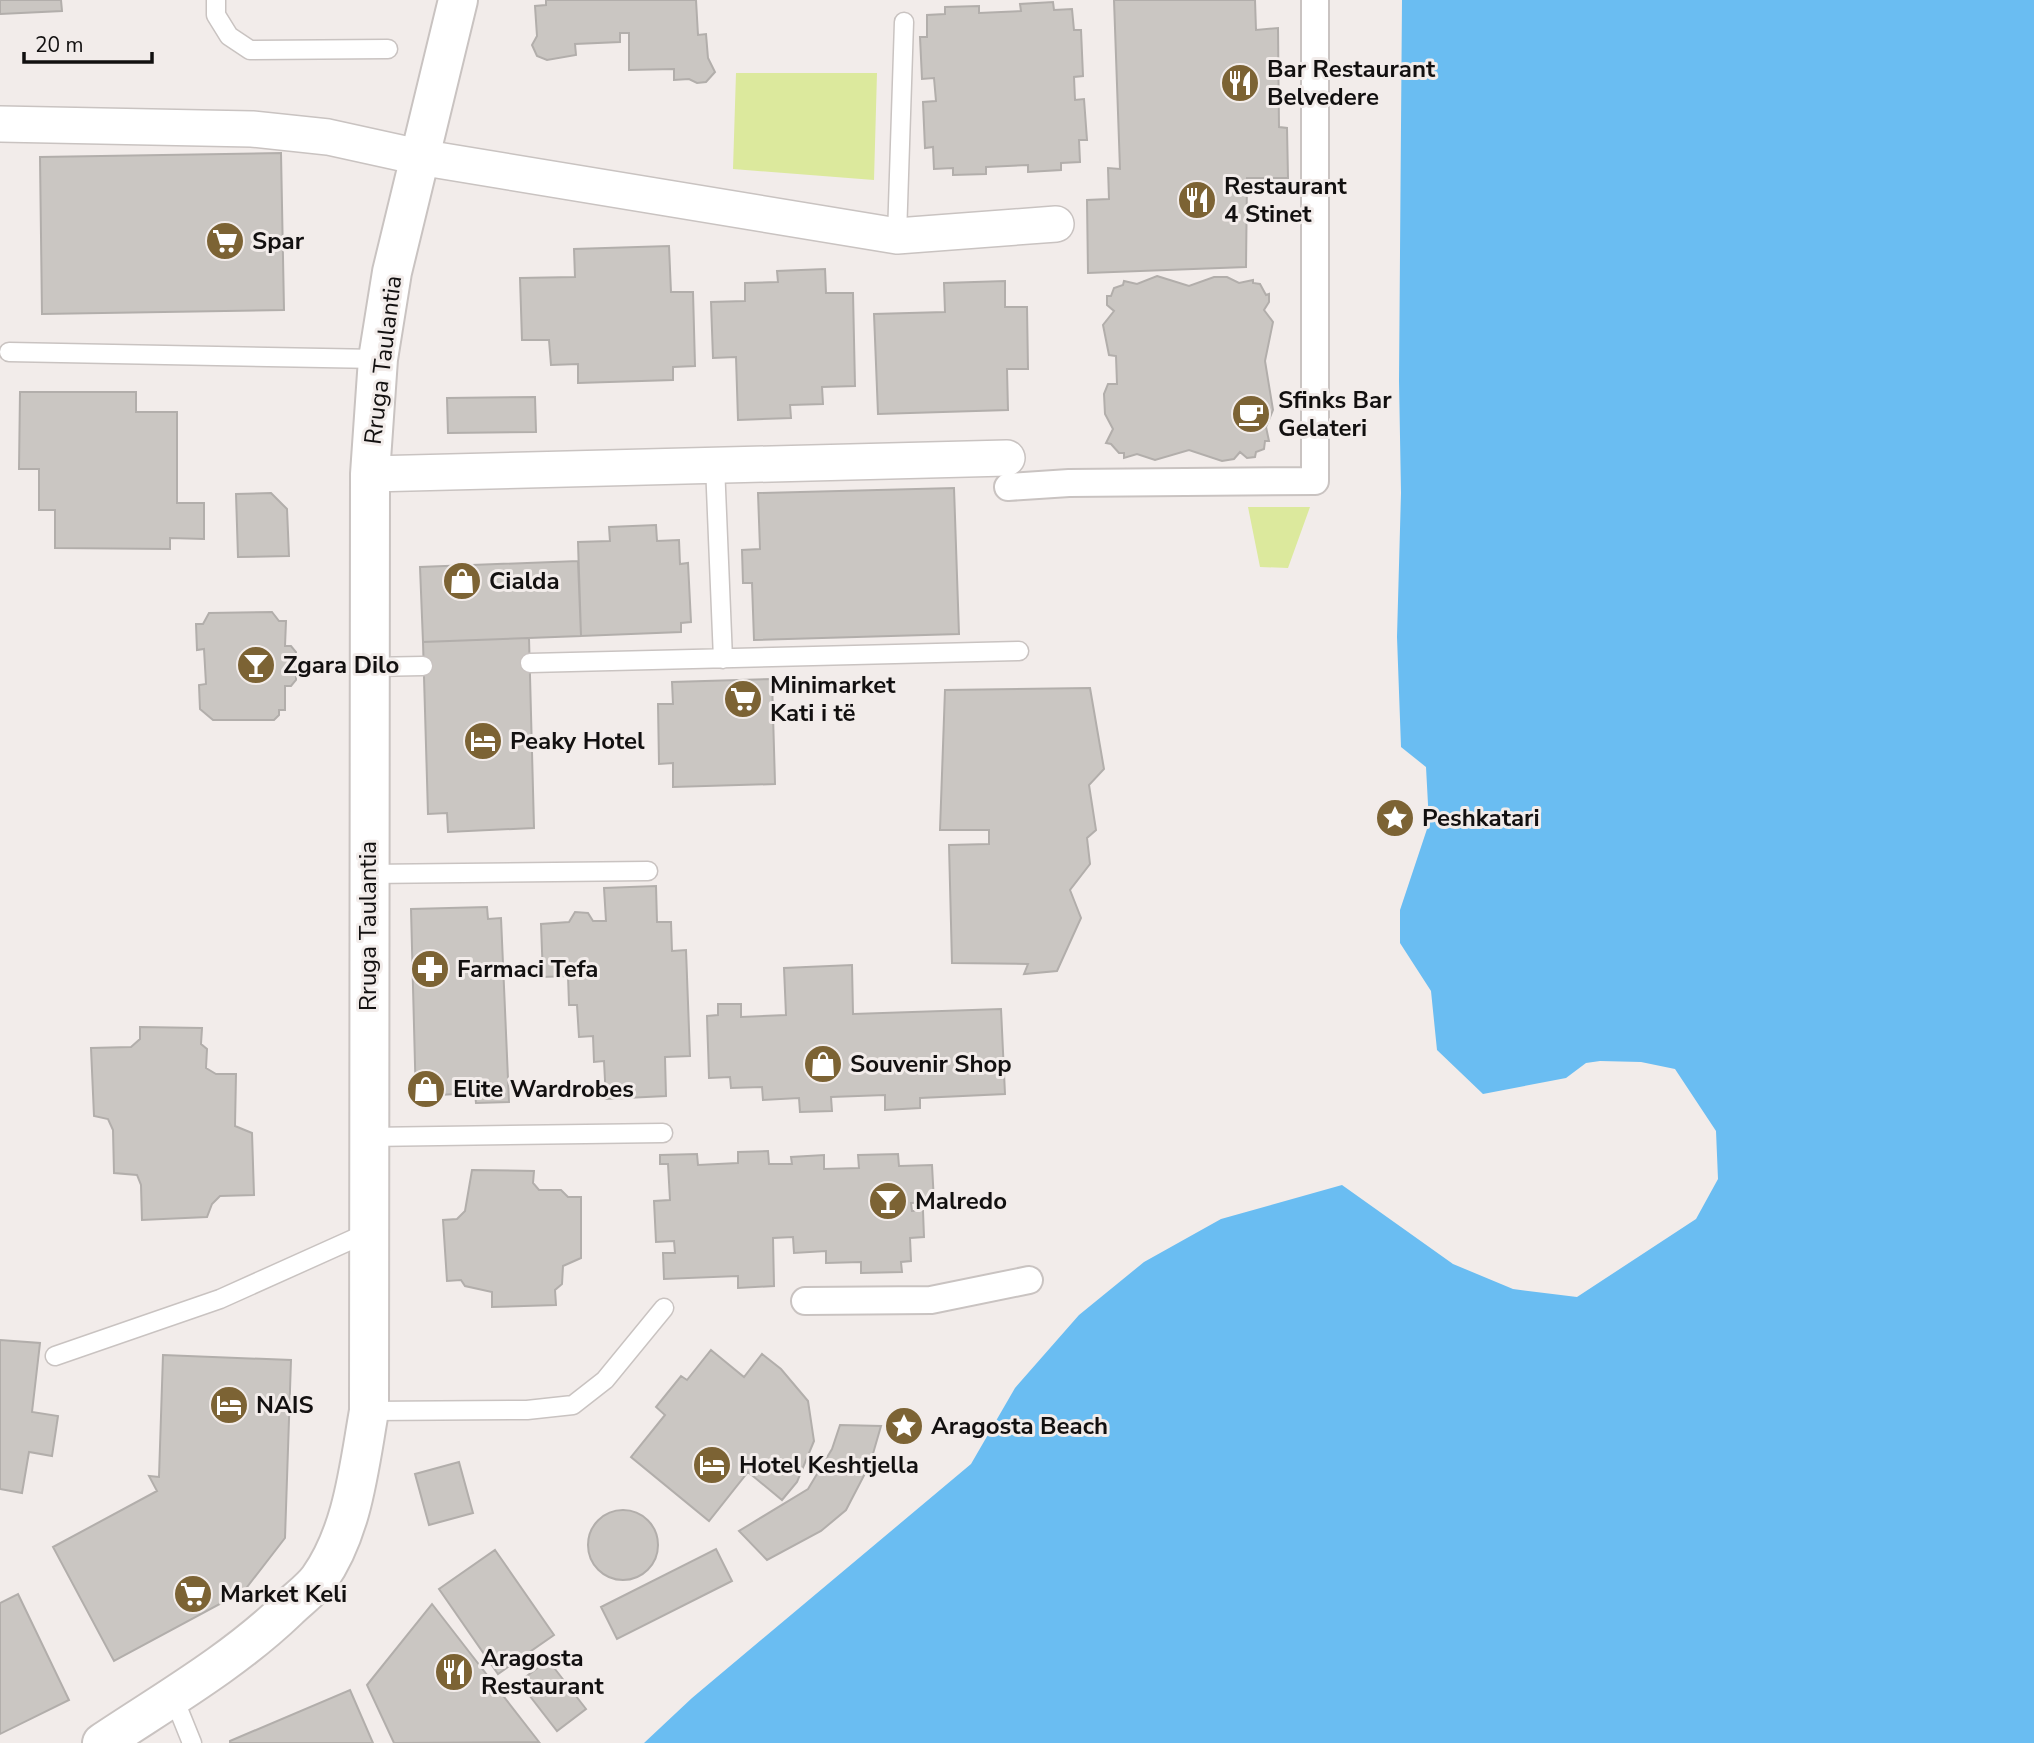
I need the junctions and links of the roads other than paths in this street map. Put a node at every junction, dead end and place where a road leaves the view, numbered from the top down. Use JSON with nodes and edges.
{"nodes":[{"id":1,"x":216,"y":0,"type":"edge"},
{"id":2,"x":458,"y":0,"type":"edge"},
{"id":3,"x":1315,"y":0,"type":"edge"},
{"id":4,"x":904,"y":22,"type":"dead end"},
{"id":5,"x":388,"y":49,"type":"dead end"},
{"id":6,"x":0,"y":124,"type":"edge"},
{"id":7,"x":419,"y":157,"type":"junction"},
{"id":8,"x":1056,"y":224,"type":"dead end"},
{"id":9,"x":897,"y":236,"type":"junction"},
{"id":10,"x":9,"y":352,"type":"dead end"},
{"id":11,"x":378,"y":359,"type":"junction"},
{"id":12,"x":715,"y":466,"type":"junction"},
{"id":13,"x":1007,"y":473,"type":"joint"},
{"id":14,"x":370,"y":474,"type":"junction"},
{"id":15,"x":1019,"y":651,"type":"dead end"},
{"id":16,"x":723,"y":659,"type":"junction"},
{"id":17,"x":530,"y":663,"type":"dead end"},
{"id":18,"x":423,"y":666,"type":"dead end"},
{"id":19,"x":369,"y":667,"type":"junction"},
{"id":20,"x":648,"y":871,"type":"dead end"},
{"id":21,"x":368,"y":874,"type":"junction"},
{"id":22,"x":663,"y":1133,"type":"dead end"},
{"id":23,"x":368,"y":1137,"type":"junction"},
{"id":24,"x":369,"y":1232,"type":"junction"},
{"id":25,"x":1029,"y":1280,"type":"dead end"},
{"id":26,"x":804,"y":1301,"type":"dead end"},
{"id":27,"x":664,"y":1308,"type":"dead end"},
{"id":28,"x":55,"y":1356,"type":"dead end"},
{"id":29,"x":369,"y":1411,"type":"junction"},
{"id":30,"x":173,"y":1696,"type":"junction"},
{"id":31,"x":102,"y":1743,"type":"edge"},
{"id":32,"x":192,"y":1743,"type":"edge"}],
"edges":[{"from":1,"to":5,"type":"lane"},
{"from":2,"to":7,"type":"main road","name":"Rruga Taulantia"},
{"from":3,"to":13,"type":"street"},
{"from":4,"to":9,"type":"lane"},
{"from":6,"to":7,"type":"street"},
{"from":7,"to":9,"type":"street"},
{"from":7,"to":11,"type":"main road","name":"Rruga Taulantia"},
{"from":8,"to":9,"type":"street"},
{"from":10,"to":11,"type":"lane"},
{"from":11,"to":14,"type":"main road","name":"Rruga Taulantia"},
{"from":12,"to":13,"type":"street"},
{"from":12,"to":14,"type":"street"},
{"from":12,"to":16,"type":"lane"},
{"from":14,"to":19,"type":"main road","name":"Rruga Taulantia"},
{"from":15,"to":16,"type":"lane"},
{"from":16,"to":17,"type":"lane"},
{"from":18,"to":19,"type":"lane"},
{"from":19,"to":21,"type":"main road","name":"Rruga Taulantia"},
{"from":20,"to":21,"type":"lane"},
{"from":21,"to":23,"type":"main road","name":"Rruga Taulantia"},
{"from":22,"to":23,"type":"lane"},
{"from":23,"to":24,"type":"main road","name":"Rruga Taulantia"},
{"from":24,"to":28,"type":"lane"},
{"from":24,"to":29,"type":"main road","name":"Rruga Taulantia"},
{"from":25,"to":26,"type":"street"},
{"from":27,"to":29,"type":"lane"},
{"from":29,"to":30,"type":"main road","name":"Rruga Taulantia"},
{"from":30,"to":31,"type":"main road","name":"Rruga Taulantia"},
{"from":30,"to":32,"type":"lane"}]}
